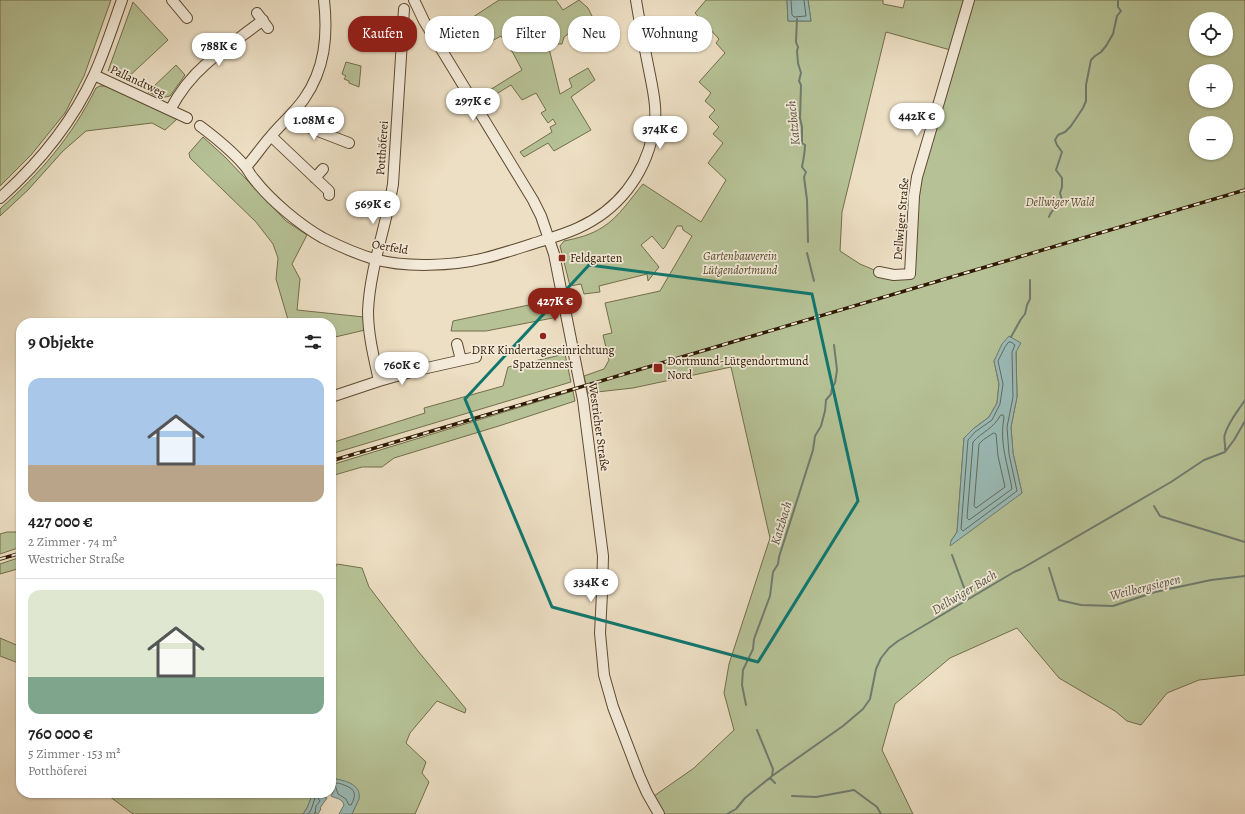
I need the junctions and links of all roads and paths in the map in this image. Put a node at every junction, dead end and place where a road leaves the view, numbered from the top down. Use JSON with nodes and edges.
{"nodes":[{"id":1,"x":122,"y":0,"type":"edge"},
{"id":2,"x":324,"y":0,"type":"edge"},
{"id":3,"x":414,"y":0,"type":"edge"},
{"id":4,"x":636,"y":0,"type":"edge"},
{"id":5,"x":969,"y":0,"type":"edge"},
{"id":6,"x":170,"y":1,"type":"edge"},
{"id":7,"x":404,"y":9,"type":"dead end"},
{"id":8,"x":187,"y":18,"type":"dead end"},
{"id":9,"x":263,"y":20,"type":"dead end"},
{"id":10,"x":94,"y":75,"type":"junction"},
{"id":11,"x":170,"y":110,"type":"junction"},
{"id":12,"x":187,"y":118,"type":"dead end"},
{"id":13,"x":287,"y":119,"type":"junction"},
{"id":14,"x":200,"y":126,"type":"dead end"},
{"id":15,"x":271,"y":136,"type":"junction"},
{"id":16,"x":349,"y":143,"type":"dead end"},
{"id":17,"x":246,"y":167,"type":"junction"},
{"id":18,"x":324,"y":168,"type":"dead end"},
{"id":19,"x":315,"y":178,"type":"junction"},
{"id":20,"x":329,"y":195,"type":"dead end"},
{"id":21,"x":0,"y":198,"type":"edge"},
{"id":22,"x":548,"y":238,"type":"junction"},
{"id":23,"x":376,"y":260,"type":"junction"},
{"id":24,"x":879,"y":272,"type":"dead end"},
{"id":25,"x":457,"y":344,"type":"dead end"},
{"id":26,"x":476,"y":357,"type":"dead end"},
{"id":27,"x":461,"y":360,"type":"junction"},
{"id":28,"x":379,"y":381,"type":"junction"},
{"id":29,"x":336,"y":395,"type":"edge"},
{"id":30,"x":659,"y":814,"type":"edge"}],
"edges":[{"from":1,"to":10,"type":"street"},
{"from":2,"to":13,"type":"street"},
{"from":3,"to":22,"type":"street","name":"Westricher Straße"},
{"from":4,"to":22,"type":"street"},
{"from":5,"to":24,"type":"street","name":"Dellwiger Straße"},
{"from":6,"to":8,"type":"street"},
{"from":7,"to":23,"type":"street","name":"Potthöferei"},
{"from":9,"to":11,"type":"street","name":"Pallandtweg"},
{"from":10,"to":11,"type":"street","name":"Pallandtweg"},
{"from":10,"to":21,"type":"street"},
{"from":11,"to":12,"type":"street","name":"Pallandtweg"},
{"from":13,"to":15,"type":"street"},
{"from":13,"to":16,"type":"street"},
{"from":14,"to":17,"type":"street","name":"Oerfeld"},
{"from":15,"to":17,"type":"street"},
{"from":15,"to":19,"type":"street"},
{"from":17,"to":23,"type":"street","name":"Oerfeld"},
{"from":18,"to":19,"type":"street"},
{"from":19,"to":20,"type":"street"},
{"from":22,"to":23,"type":"street","name":"Oerfeld"},
{"from":22,"to":30,"type":"street","name":"Westricher Straße"},
{"from":23,"to":28,"type":"street","name":"Potthöferei"},
{"from":25,"to":27,"type":"street"},
{"from":26,"to":27,"type":"street"},
{"from":27,"to":28,"type":"street"},
{"from":28,"to":29,"type":"street"}]}
